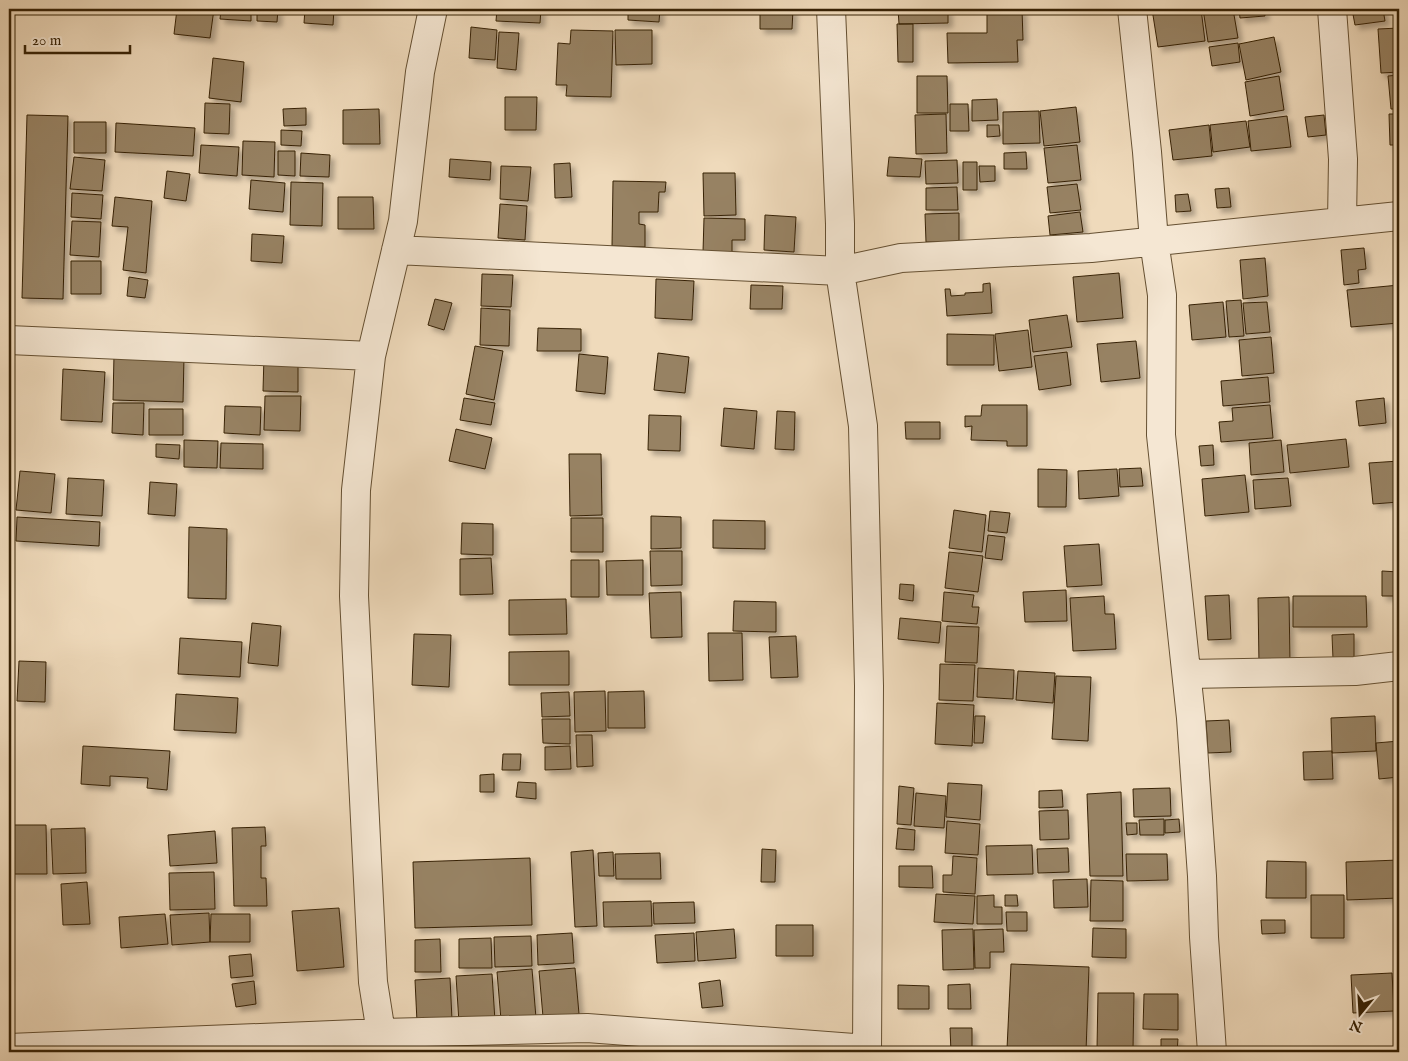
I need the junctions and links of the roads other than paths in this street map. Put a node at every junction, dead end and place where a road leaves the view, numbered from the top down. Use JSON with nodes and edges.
{"nodes":[{"id":1,"x":433,"y":9,"type":"edge"},
{"id":2,"x":831,"y":9,"type":"edge"},
{"id":3,"x":1132,"y":9,"type":"edge"},
{"id":4,"x":1332,"y":9,"type":"edge"},
{"id":5,"x":1399,"y":216,"type":"edge"},
{"id":6,"x":1342,"y":222,"type":"junction"},
{"id":7,"x":1154,"y":242,"type":"junction"},
{"id":8,"x":396,"y":250,"type":"junction"},
{"id":9,"x":840,"y":271,"type":"junction"},
{"id":10,"x":9,"y":340,"type":"edge"},
{"id":11,"x":371,"y":356,"type":"junction"},
{"id":12,"x":1399,"y":666,"type":"edge"},
{"id":13,"x":1187,"y":674,"type":"junction"},
{"id":14,"x":383,"y":1043,"type":"edge"},
{"id":15,"x":9,"y":1048,"type":"edge"},
{"id":16,"x":867,"y":1051,"type":"edge"},
{"id":17,"x":1212,"y":1052,"type":"edge"}],
"edges":[{"from":1,"to":8,"type":"street"},
{"from":2,"to":9,"type":"street"},
{"from":3,"to":7,"type":"street"},
{"from":4,"to":6,"type":"street"},
{"from":5,"to":6,"type":"street"},
{"from":6,"to":7,"type":"street"},
{"from":7,"to":9,"type":"street"},
{"from":7,"to":13,"type":"street"},
{"from":8,"to":9,"type":"street"},
{"from":8,"to":11,"type":"street"},
{"from":9,"to":16,"type":"street"},
{"from":10,"to":11,"type":"street"},
{"from":11,"to":14,"type":"street"},
{"from":12,"to":13,"type":"street"},
{"from":13,"to":17,"type":"street"},
{"from":14,"to":15,"type":"street"},
{"from":14,"to":16,"type":"street"}]}
